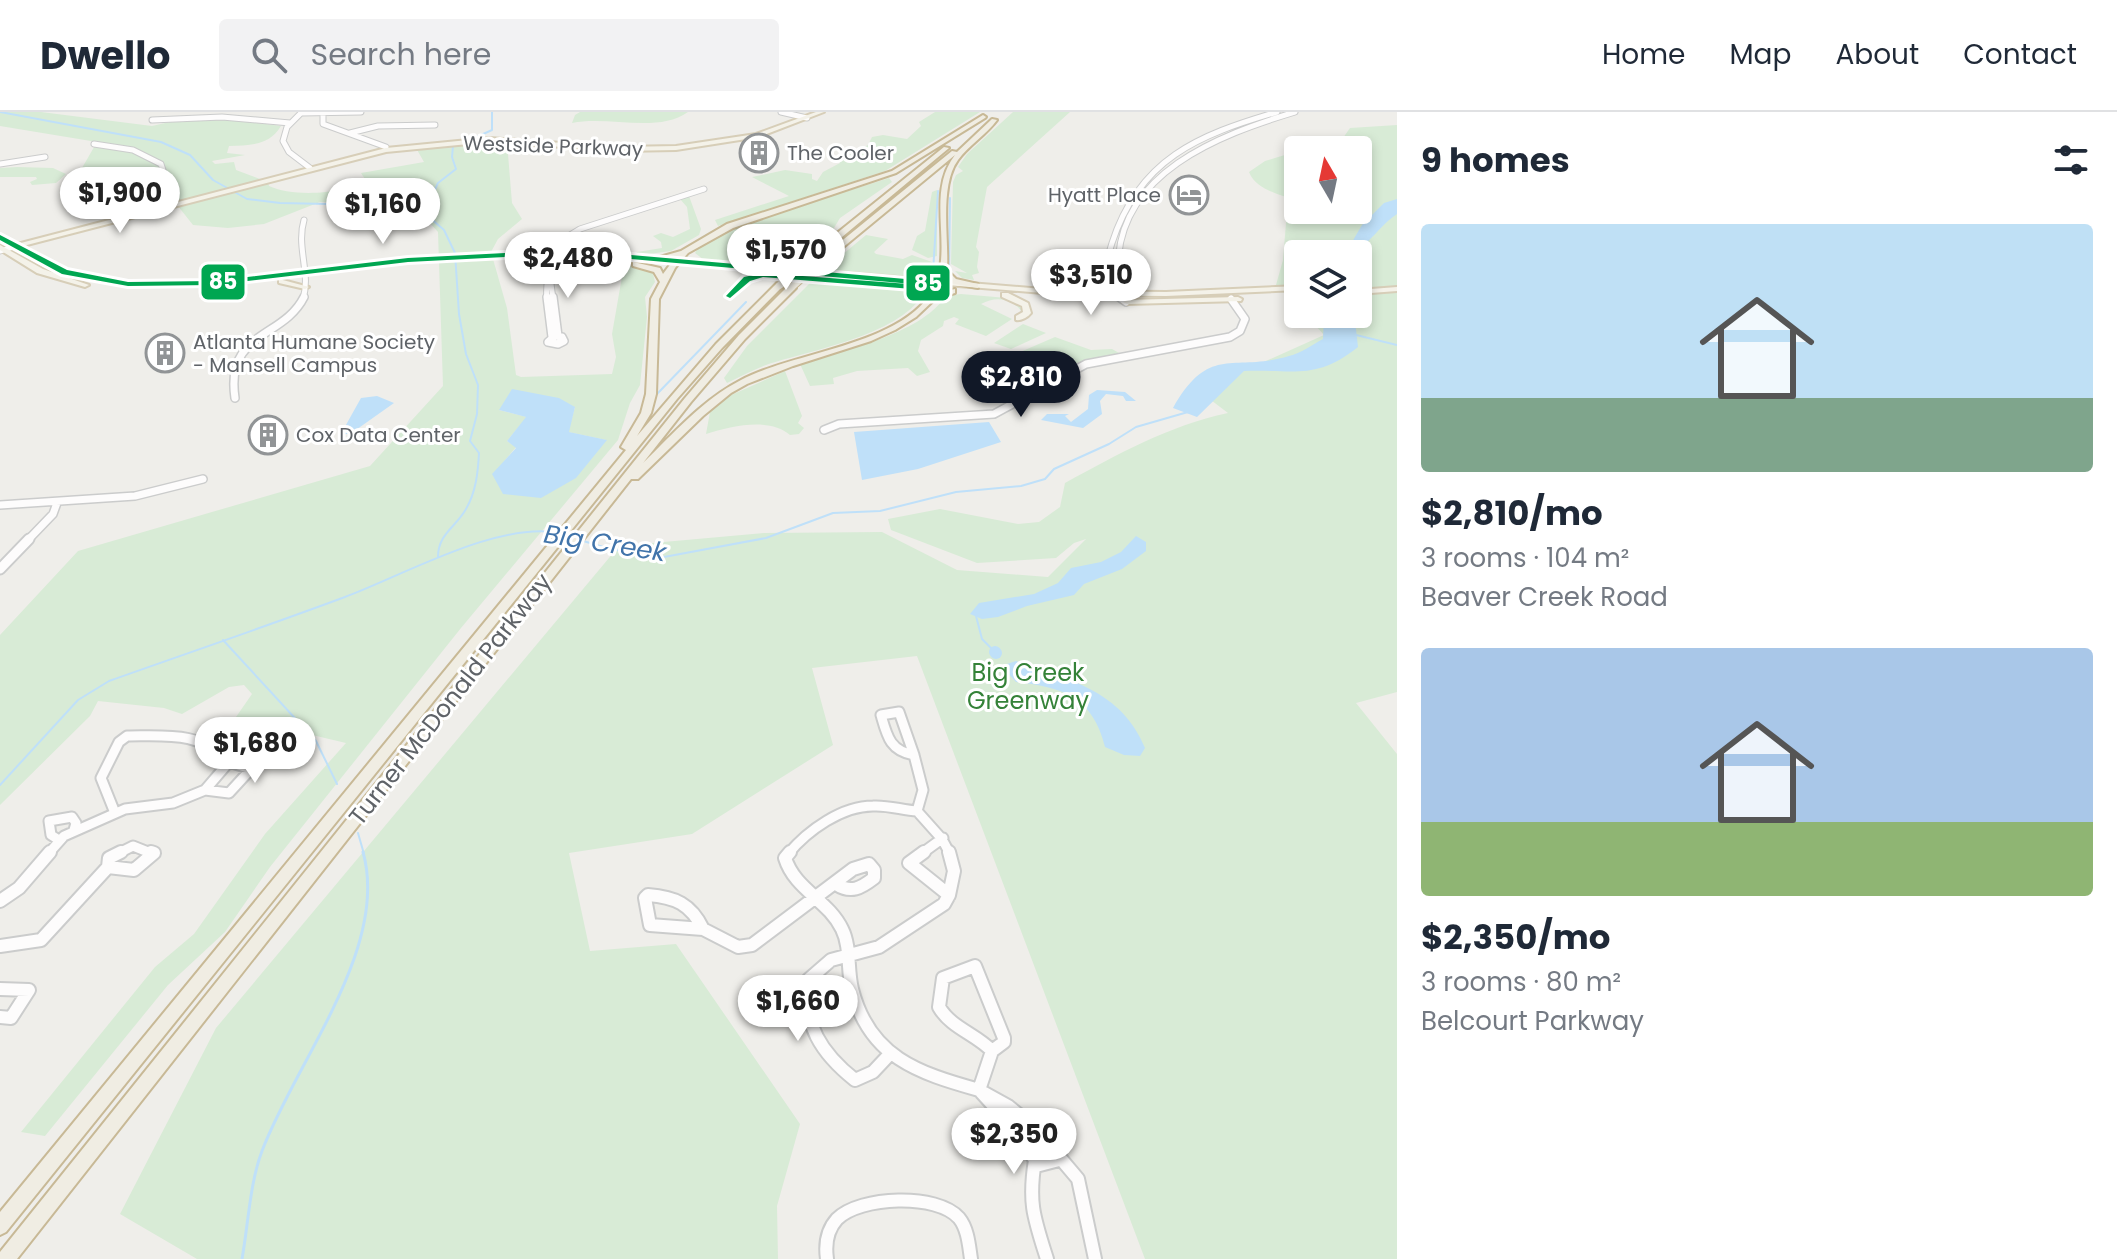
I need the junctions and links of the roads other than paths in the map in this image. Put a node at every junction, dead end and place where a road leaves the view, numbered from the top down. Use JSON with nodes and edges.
{"nodes":[{"id":1,"x":302,"y":112,"type":"edge"},
{"id":2,"x":361,"y":112,"type":"edge"},
{"id":3,"x":781,"y":112,"type":"edge"},
{"id":4,"x":821,"y":112,"type":"edge"},
{"id":5,"x":1003,"y":112,"type":"edge"},
{"id":6,"x":1277,"y":112,"type":"edge"},
{"id":7,"x":1295,"y":112,"type":"edge"},
{"id":8,"x":323,"y":114,"type":"junction"},
{"id":9,"x":188,"y":115,"type":"edge"},
{"id":10,"x":803,"y":115,"type":"edge"},
{"id":11,"x":986,"y":115,"type":"edge"},
{"id":12,"x":152,"y":120,"type":"dead end"},
{"id":13,"x":994,"y":120,"type":"junction"},
{"id":14,"x":291,"y":122,"type":"junction"},
{"id":15,"x":435,"y":125,"type":"dead end"},
{"id":16,"x":350,"y":133,"type":"junction"},
{"id":17,"x":94,"y":144,"type":"dead end"},
{"id":18,"x":386,"y":147,"type":"junction"},
{"id":19,"x":45,"y":157,"type":"dead end"},
{"id":20,"x":0,"y":164,"type":"edge"},
{"id":21,"x":303,"y":165,"type":"junction"},
{"id":22,"x":240,"y":185,"type":"junction"},
{"id":23,"x":704,"y":189,"type":"dead end"},
{"id":24,"x":162,"y":206,"type":"junction"},
{"id":25,"x":304,"y":220,"type":"dead end"},
{"id":26,"x":0,"y":237,"type":"edge"},
{"id":27,"x":567,"y":240,"type":"junction"},
{"id":28,"x":1111,"y":242,"type":"junction"},
{"id":29,"x":1123,"y":244,"type":"junction"},
{"id":30,"x":5,"y":247,"type":"edge"},
{"id":31,"x":685,"y":251,"type":"junction"},
{"id":32,"x":610,"y":256,"type":"junction"},
{"id":33,"x":526,"y":257,"type":"junction"},
{"id":34,"x":557,"y":260,"type":"junction"},
{"id":35,"x":659,"y":260,"type":"junction"},
{"id":36,"x":636,"y":264,"type":"junction"},
{"id":37,"x":673,"y":264,"type":"junction"},
{"id":38,"x":780,"y":270,"type":"junction"},
{"id":39,"x":942,"y":270,"type":"junction"},
{"id":40,"x":745,"y":273,"type":"junction"},
{"id":41,"x":305,"y":279,"type":"junction"},
{"id":42,"x":663,"y":281,"type":"junction"},
{"id":43,"x":1397,"y":283,"type":"edge"},
{"id":44,"x":1121,"y":284,"type":"junction"},
{"id":45,"x":975,"y":286,"type":"junction"},
{"id":46,"x":1372,"y":286,"type":"edge"},
{"id":47,"x":1384,"y":287,"type":"junction"},
{"id":48,"x":1284,"y":289,"type":"edge"},
{"id":49,"x":1372,"y":289,"type":"edge"},
{"id":50,"x":1397,"y":289,"type":"edge"},
{"id":51,"x":936,"y":290,"type":"junction"},
{"id":52,"x":952,"y":291,"type":"joint"},
{"id":53,"x":1166,"y":294,"type":"junction"},
{"id":54,"x":1005,"y":295,"type":"junction"},
{"id":55,"x":1114,"y":295,"type":"junction"},
{"id":56,"x":1284,"y":296,"type":"edge"},
{"id":57,"x":1126,"y":298,"type":"junction"},
{"id":58,"x":1231,"y":299,"type":"junction"},
{"id":59,"x":1019,"y":318,"type":"dead end"},
{"id":60,"x":235,"y":398,"type":"dead end"},
{"id":61,"x":824,"y":430,"type":"dead end"},
{"id":62,"x":203,"y":479,"type":"dead end"},
{"id":63,"x":608,"y":479,"type":"junction"},
{"id":64,"x":57,"y":503,"type":"junction"},
{"id":65,"x":605,"y":504,"type":"junction"},
{"id":66,"x":0,"y":505,"type":"edge"},
{"id":67,"x":0,"y":569,"type":"edge"},
{"id":68,"x":266,"y":752,"type":"dead end"},
{"id":69,"x":914,"y":755,"type":"dead end"},
{"id":70,"x":229,"y":762,"type":"junction"},
{"id":71,"x":251,"y":769,"type":"junction"},
{"id":72,"x":205,"y":790,"type":"junction"},
{"id":73,"x":917,"y":811,"type":"junction"},
{"id":74,"x":115,"y":813,"type":"junction"},
{"id":75,"x":74,"y":830,"type":"junction"},
{"id":76,"x":943,"y":838,"type":"junction"},
{"id":77,"x":59,"y":840,"type":"junction"},
{"id":78,"x":108,"y":867,"type":"dead end"},
{"id":79,"x":836,"y":884,"type":"dead end"},
{"id":80,"x":949,"y":895,"type":"junction"},
{"id":81,"x":817,"y":899,"type":"junction"},
{"id":82,"x":0,"y":901,"type":"edge"},
{"id":83,"x":703,"y":929,"type":"junction"},
{"id":84,"x":0,"y":946,"type":"edge"},
{"id":85,"x":848,"y":956,"type":"junction"},
{"id":86,"x":0,"y":989,"type":"edge"},
{"id":87,"x":0,"y":1017,"type":"edge"},
{"id":88,"x":992,"y":1051,"type":"junction"},
{"id":89,"x":888,"y":1056,"type":"junction"},
{"id":90,"x":979,"y":1090,"type":"junction"},
{"id":91,"x":1003,"y":1109,"type":"junction"},
{"id":92,"x":101,"y":1139,"type":"junction"},
{"id":93,"x":1059,"y":1160,"type":"junction"},
{"id":94,"x":1036,"y":1166,"type":"junction"},
{"id":95,"x":0,"y":1226,"type":"edge"},
{"id":96,"x":6,"y":1259,"type":"edge"},
{"id":97,"x":13,"y":1259,"type":"edge"},
{"id":98,"x":827,"y":1259,"type":"edge"},
{"id":99,"x":971,"y":1259,"type":"edge"},
{"id":100,"x":1047,"y":1259,"type":"edge"},
{"id":101,"x":1095,"y":1259,"type":"edge"}],
"edges":[{"from":1,"to":8,"type":"street"},
{"from":1,"to":14,"type":"street"},
{"from":2,"to":8,"type":"street"},
{"from":3,"to":10,"type":"street"},
{"from":4,"to":10,"type":"main road","name":"Westside Parkway"},
{"from":5,"to":13,"type":"highway","name":"Turner McDonald Parkway"},
{"from":6,"to":28,"type":"street"},
{"from":7,"to":29,"type":"street"},
{"from":8,"to":16,"type":"street"},
{"from":9,"to":12,"type":"street"},
{"from":9,"to":14,"type":"street"},
{"from":10,"to":18,"type":"main road","name":"Westside Parkway"},
{"from":10,"to":21,"type":"main road","name":"Westside Parkway"},
{"from":11,"to":31,"type":"highway"},
{"from":11,"to":63,"type":"highway","name":"Turner McDonald Parkway","bridge":true},
{"from":13,"to":39,"type":"highway"},
{"from":13,"to":65,"type":"highway","name":"Turner McDonald Parkway","bridge":true},
{"from":14,"to":21,"type":"street"},
{"from":15,"to":16,"type":"street"},
{"from":16,"to":18,"type":"street"},
{"from":17,"to":24,"type":"street"},
{"from":18,"to":21,"type":"main road","name":"Westside Parkway"},
{"from":19,"to":20,"type":"street"},
{"from":21,"to":22,"type":"main road","name":"Westside Parkway"},
{"from":21,"to":22,"type":"main road","name":"Westside Parkway"},
{"from":22,"to":24,"type":"main road","name":"Westside Parkway"},
{"from":23,"to":27,"type":"street"},
{"from":24,"to":30,"type":"main road","name":"Westside Parkway"},
{"from":25,"to":41,"type":"street"},
{"from":26,"to":30,"type":"main road"},
{"from":27,"to":32,"type":"main road"},
{"from":27,"to":33,"type":"main road"},
{"from":27,"to":34,"type":"street"},
{"from":28,"to":29,"type":"street"},
{"from":28,"to":55,"type":"street"},
{"from":29,"to":44,"type":"street"},
{"from":30,"to":41,"type":"main road"},
{"from":30,"to":41,"type":"main road"},
{"from":31,"to":35,"type":"highway"},
{"from":31,"to":37,"type":"highway"},
{"from":32,"to":34,"type":"main road"},
{"from":32,"to":35,"type":"main road"},
{"from":33,"to":34,"type":"main road"},
{"from":33,"to":34,"type":"main road"},
{"from":33,"to":41,"type":"main road"},
{"from":34,"to":34,"type":"street"},
{"from":34,"to":36,"type":"main road"},
{"from":35,"to":37,"type":"main road"},
{"from":36,"to":37,"type":"main road"},
{"from":36,"to":42,"type":"highway"},
{"from":37,"to":38,"type":"main road"},
{"from":37,"to":40,"type":"main road"},
{"from":37,"to":42,"type":"highway"},
{"from":38,"to":40,"type":"main road"},
{"from":38,"to":51,"type":"main road"},
{"from":39,"to":45,"type":"highway"},
{"from":39,"to":51,"type":"highway"},
{"from":40,"to":51,"type":"main road"},
{"from":41,"to":60,"type":"street"},
{"from":42,"to":63,"type":"highway"},
{"from":43,"to":47,"type":"main road"},
{"from":44,"to":53,"type":"main road"},
{"from":44,"to":57,"type":"street"},
{"from":45,"to":51,"type":"main road"},
{"from":45,"to":55,"type":"main road"},
{"from":46,"to":47,"type":"main road"},
{"from":47,"to":49,"type":"main road"},
{"from":47,"to":50,"type":"main road"},
{"from":48,"to":53,"type":"main road"},
{"from":51,"to":52,"type":"highway"},
{"from":51,"to":65,"type":"highway"},
{"from":52,"to":54,"type":"main road"},
{"from":53,"to":57,"type":"main road"},
{"from":54,"to":57,"type":"main road"},
{"from":54,"to":59,"type":"main road"},
{"from":55,"to":57,"type":"main road"},
{"from":56,"to":58,"type":"main road"},
{"from":57,"to":58,"type":"main road"},
{"from":58,"to":61,"type":"street"},
{"from":62,"to":64,"type":"street"},
{"from":63,"to":95,"type":"highway","name":"Turner McDonald Parkway"},
{"from":64,"to":66,"type":"street"},
{"from":64,"to":67,"type":"street"},
{"from":65,"to":92,"type":"highway","name":"Turner McDonald Parkway"},
{"from":68,"to":71,"type":"street"},
{"from":69,"to":73,"type":"street"},
{"from":70,"to":71,"type":"street"},
{"from":70,"to":72,"type":"street"},
{"from":70,"to":74,"type":"street"},
{"from":71,"to":72,"type":"street"},
{"from":72,"to":74,"type":"street"},
{"from":73,"to":76,"type":"street"},
{"from":73,"to":81,"type":"street"},
{"from":74,"to":75,"type":"street"},
{"from":75,"to":77,"type":"street"},
{"from":75,"to":77,"type":"street"},
{"from":76,"to":80,"type":"street"},
{"from":76,"to":80,"type":"street"},
{"from":77,"to":82,"type":"street"},
{"from":78,"to":84,"type":"street"},
{"from":79,"to":81,"type":"street"},
{"from":80,"to":85,"type":"street"},
{"from":81,"to":83,"type":"street"},
{"from":81,"to":85,"type":"street"},
{"from":83,"to":83,"type":"street"},
{"from":85,"to":89,"type":"street"},
{"from":85,"to":89,"type":"street"},
{"from":86,"to":87,"type":"street"},
{"from":88,"to":88,"type":"street"},
{"from":88,"to":90,"type":"street"},
{"from":89,"to":90,"type":"street"},
{"from":90,"to":91,"type":"street"},
{"from":91,"to":93,"type":"street"},
{"from":91,"to":94,"type":"street"},
{"from":92,"to":96,"type":"highway","name":"Turner McDonald Parkway"},
{"from":92,"to":97,"type":"highway"},
{"from":93,"to":94,"type":"street"},
{"from":93,"to":101,"type":"street"},
{"from":94,"to":100,"type":"street"},
{"from":98,"to":99,"type":"street"}]}
